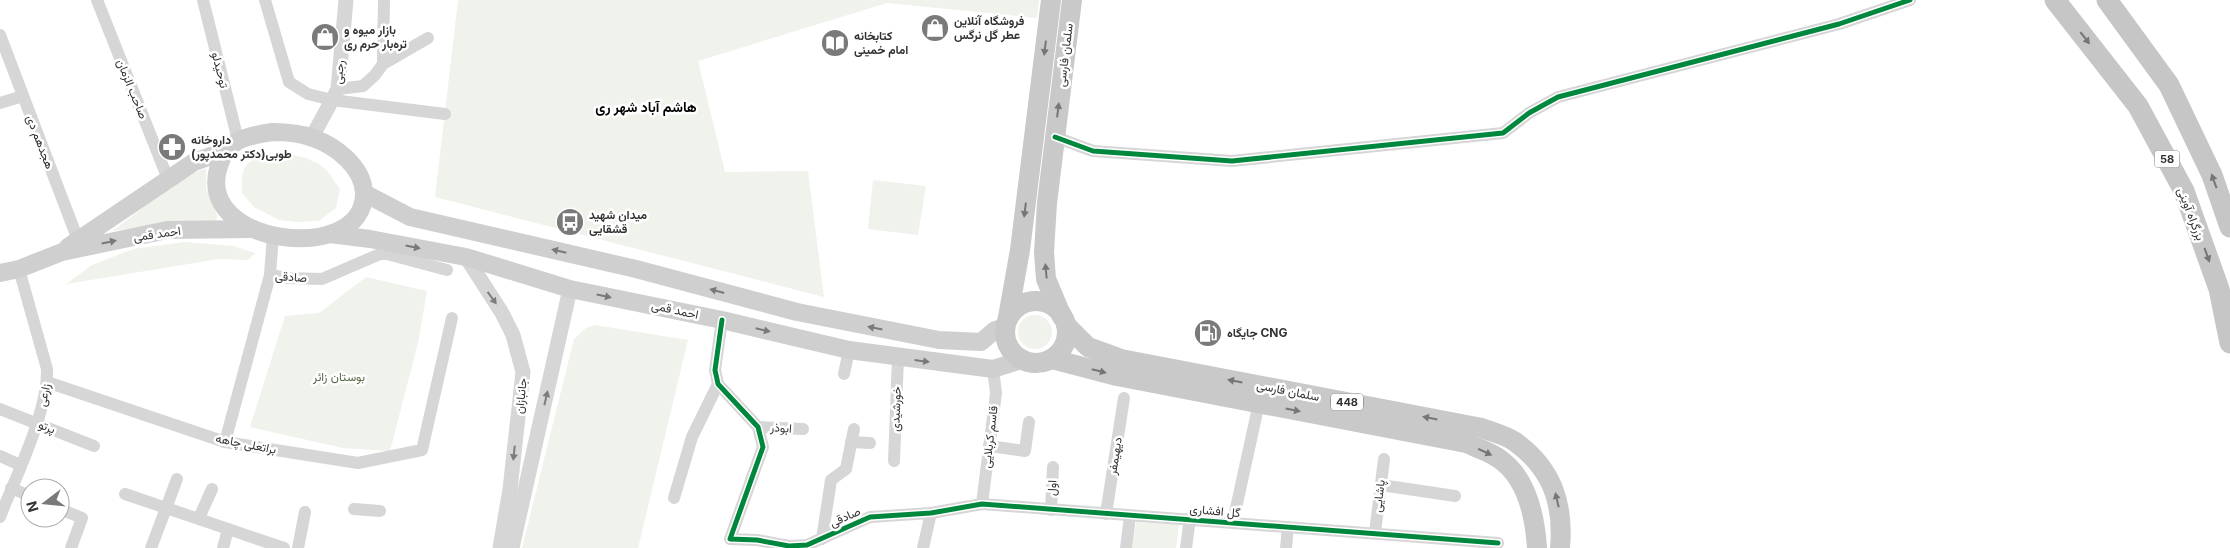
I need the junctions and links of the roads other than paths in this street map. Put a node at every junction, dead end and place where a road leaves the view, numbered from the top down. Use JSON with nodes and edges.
{"nodes":[{"id":1,"x":97,"y":0,"type":"edge"},
{"id":2,"x":203,"y":0,"type":"edge"},
{"id":3,"x":265,"y":0,"type":"edge"},
{"id":4,"x":346,"y":0,"type":"edge"},
{"id":5,"x":384,"y":0,"type":"edge"},
{"id":6,"x":1051,"y":0,"type":"edge"},
{"id":7,"x":1072,"y":0,"type":"edge"},
{"id":8,"x":1910,"y":0,"type":"edge"},
{"id":9,"x":2055,"y":0,"type":"edge"},
{"id":10,"x":2113,"y":5,"type":"edge"},
{"id":11,"x":0,"y":35,"type":"edge"},
{"id":12,"x":428,"y":38,"type":"dead end"},
{"id":13,"x":382,"y":64,"type":"junction"},
{"id":14,"x":335,"y":94,"type":"junction"},
{"id":15,"x":23,"y":96,"type":"junction"},
{"id":16,"x":0,"y":103,"type":"edge"},
{"id":17,"x":445,"y":114,"type":"dead end"},
{"id":18,"x":312,"y":137,"type":"junction"},
{"id":19,"x":1055,"y":137,"type":"junction"},
{"id":20,"x":232,"y":145,"type":"junction"},
{"id":21,"x":168,"y":179,"type":"junction"},
{"id":22,"x":364,"y":193,"type":"junction"},
{"id":23,"x":2230,"y":227,"type":"edge"},
{"id":24,"x":253,"y":229,"type":"junction"},
{"id":25,"x":330,"y":234,"type":"junction"},
{"id":26,"x":273,"y":235,"type":"junction"},
{"id":27,"x":80,"y":244,"type":"junction"},
{"id":28,"x":466,"y":257,"type":"junction"},
{"id":29,"x":19,"y":269,"type":"junction"},
{"id":30,"x":447,"y":270,"type":"dead end"},
{"id":31,"x":0,"y":274,"type":"edge"},
{"id":32,"x":270,"y":274,"type":"junction"},
{"id":33,"x":570,"y":288,"type":"junction"},
{"id":34,"x":452,"y":318,"type":"dead end"},
{"id":35,"x":722,"y":320,"type":"junction"},
{"id":36,"x":1064,"y":321,"type":"junction"},
{"id":37,"x":1007,"y":322,"type":"junction"},
{"id":38,"x":2230,"y":343,"type":"edge"},
{"id":39,"x":849,"y":350,"type":"junction"},
{"id":40,"x":898,"y":358,"type":"junction"},
{"id":41,"x":1052,"y":359,"type":"junction"},
{"id":42,"x":1021,"y":360,"type":"junction"},
{"id":43,"x":993,"y":369,"type":"junction"},
{"id":44,"x":844,"y":374,"type":"dead end"},
{"id":45,"x":48,"y":382,"type":"junction"},
{"id":46,"x":718,"y":384,"type":"junction"},
{"id":47,"x":1124,"y":398,"type":"dead end"},
{"id":48,"x":1259,"y":403,"type":"junction"},
{"id":49,"x":0,"y":409,"type":"edge"},
{"id":50,"x":36,"y":422,"type":"junction"},
{"id":51,"x":1030,"y":422,"type":"dead end"},
{"id":52,"x":758,"y":427,"type":"junction"},
{"id":53,"x":854,"y":429,"type":"dead end"},
{"id":54,"x":803,"y":430,"type":"dead end"},
{"id":55,"x":225,"y":442,"type":"junction"},
{"id":56,"x":851,"y":442,"type":"junction"},
{"id":57,"x":870,"y":443,"type":"dead end"},
{"id":58,"x":94,"y":446,"type":"dead end"},
{"id":59,"x":989,"y":446,"type":"junction"},
{"id":60,"x":0,"y":456,"type":"edge"},
{"id":61,"x":1384,"y":459,"type":"dead end"},
{"id":62,"x":894,"y":460,"type":"dead end"},
{"id":63,"x":20,"y":465,"type":"junction"},
{"id":64,"x":1053,"y":467,"type":"dead end"},
{"id":65,"x":176,"y":479,"type":"dead end"},
{"id":66,"x":1381,"y":485,"type":"junction"},
{"id":67,"x":11,"y":488,"type":"junction"},
{"id":68,"x":212,"y":489,"type":"dead end"},
{"id":69,"x":20,"y":492,"type":"edge"},
{"id":70,"x":126,"y":494,"type":"dead end"},
{"id":71,"x":1455,"y":496,"type":"dead end"},
{"id":72,"x":674,"y":498,"type":"dead end"},
{"id":73,"x":982,"y":504,"type":"junction"},
{"id":74,"x":166,"y":507,"type":"junction"},
{"id":75,"x":354,"y":509,"type":"dead end"},
{"id":76,"x":1051,"y":510,"type":"junction"},
{"id":77,"x":380,"y":511,"type":"dead end"},
{"id":78,"x":305,"y":512,"type":"dead end"},
{"id":79,"x":70,"y":513,"type":"edge"},
{"id":80,"x":931,"y":513,"type":"junction"},
{"id":81,"x":1106,"y":514,"type":"junction"},
{"id":82,"x":1130,"y":516,"type":"junction"},
{"id":83,"x":0,"y":517,"type":"edge"},
{"id":84,"x":199,"y":518,"type":"junction"},
{"id":85,"x":1190,"y":518,"type":"junction"},
{"id":86,"x":1233,"y":522,"type":"junction"},
{"id":87,"x":1288,"y":527,"type":"junction"},
{"id":88,"x":228,"y":529,"type":"junction"},
{"id":89,"x":1375,"y":533,"type":"junction"},
{"id":90,"x":822,"y":539,"type":"junction"},
{"id":91,"x":762,"y":543,"type":"edge"},
{"id":92,"x":1498,"y":543,"type":"dead end"},
{"id":93,"x":260,"y":544,"type":"edge"},
{"id":94,"x":71,"y":548,"type":"edge"},
{"id":95,"x":151,"y":548,"type":"edge"},
{"id":96,"x":223,"y":548,"type":"edge"},
{"id":97,"x":284,"y":548,"type":"edge"},
{"id":98,"x":298,"y":548,"type":"edge"},
{"id":99,"x":500,"y":548,"type":"edge"},
{"id":100,"x":512,"y":548,"type":"edge"},
{"id":101,"x":923,"y":548,"type":"edge"},
{"id":102,"x":1126,"y":548,"type":"edge"},
{"id":103,"x":1186,"y":548,"type":"edge"},
{"id":104,"x":1286,"y":548,"type":"edge"},
{"id":105,"x":1537,"y":548,"type":"edge"},
{"id":106,"x":1560,"y":548,"type":"edge"}],
"edges":[{"from":1,"to":21,"type":"street","name":"صاحب الزمان"},
{"from":2,"to":20,"type":"street","name":"توحیدلو"},
{"from":3,"to":14,"type":"street"},
{"from":4,"to":14,"type":"street","name":"رجبی"},
{"from":5,"to":13,"type":"street"},
{"from":6,"to":37,"type":"main road","name":"سلمان فارسی","one_way":true},
{"from":19,"to":7,"type":"main road","name":"سلمان فارسی","number":"448","one_way":true},
{"from":8,"to":19,"type":"street"},
{"from":9,"to":38,"type":"highway","name":"بزرگراه آوینی","number":"58","one_way":true},
{"from":23,"to":10,"type":"highway","number":"58","one_way":true},
{"from":11,"to":15,"type":"street","name":"هجدهم دی"},
{"from":12,"to":13,"type":"street"},
{"from":13,"to":14,"type":"street"},
{"from":14,"to":17,"type":"street"},
{"from":14,"to":18,"type":"street","name":"رجبی"},
{"from":15,"to":16,"type":"street"},
{"from":15,"to":27,"type":"street","name":"هجدهم دی"},
{"from":18,"to":20,"type":"main road"},
{"from":18,"to":22,"type":"main road"},
{"from":36,"to":19,"type":"main road","name":"سلمان فارسی","number":"448","one_way":true},
{"from":20,"to":21,"type":"main road","name":"احمد قمی"},
{"from":20,"to":24,"type":"main road"},
{"from":21,"to":27,"type":"main road","name":"احمد قمی"},
{"from":22,"to":25,"type":"main road"},
{"from":37,"to":22,"type":"main road","one_way":true},
{"from":24,"to":26,"type":"main road"},
{"from":27,"to":24,"type":"main road","name":"احمد قمی","one_way":true},
{"from":25,"to":26,"type":"main road"},
{"from":25,"to":28,"type":"main road","name":"احمد قمی","one_way":true},
{"from":26,"to":32,"type":"street"},
{"from":27,"to":29,"type":"main road","name":"احمد قمی"},
{"from":28,"to":33,"type":"main road","name":"احمد قمی"},
{"from":28,"to":99,"type":"street","name":"جانبازان","one_way":true},
{"from":29,"to":31,"type":"main road","name":"احمد قمی"},
{"from":29,"to":45,"type":"street","name":"زارعی"},
{"from":30,"to":32,"type":"street","name":"صادقی"},
{"from":32,"to":55,"type":"street","name":"صادقی"},
{"from":33,"to":35,"type":"main road","name":"احمد قمی","one_way":true},
{"from":100,"to":33,"type":"street","name":"جانبازان","one_way":true},
{"from":34,"to":55,"type":"street","name":"براتعلی چاهه"},
{"from":35,"to":39,"type":"main road","name":"احمد قمی","one_way":true},
{"from":35,"to":46,"type":"street"},
{"from":36,"to":37,"type":"main road"},
{"from":36,"to":41,"type":"main road"},
{"from":106,"to":36,"type":"main road","name":"سلمان فارسی","number":"448","one_way":true},
{"from":37,"to":42,"type":"main road"},
{"from":39,"to":40,"type":"main road","name":"احمد قمی"},
{"from":39,"to":44,"type":"street"},
{"from":40,"to":43,"type":"main road","name":"احمد قمی","one_way":true},
{"from":40,"to":62,"type":"street","name":"خورشیدی"},
{"from":41,"to":42,"type":"main road"},
{"from":41,"to":48,"type":"main road","name":"سلمان فارسی","number":"448","one_way":true},
{"from":42,"to":43,"type":"main road","name":"احمد قمی"},
{"from":43,"to":59,"type":"street","name":"قاسم کربلایی"},
{"from":45,"to":50,"type":"street","name":"زارعی"},
{"from":45,"to":55,"type":"street","name":"براتعلی چاهه"},
{"from":46,"to":52,"type":"street"},
{"from":46,"to":72,"type":"street"},
{"from":47,"to":81,"type":"street","name":"دیهیمفر"},
{"from":48,"to":86,"type":"street"},
{"from":48,"to":105,"type":"main road","name":"سلمان فارسی","number":"448","one_way":true},
{"from":49,"to":50,"type":"street","name":"پرتو"},
{"from":50,"to":58,"type":"street","name":"پرتو"},
{"from":50,"to":63,"type":"street","name":"زارعی"},
{"from":51,"to":59,"type":"street"},
{"from":52,"to":54,"type":"street","name":"ابوذر"},
{"from":52,"to":91,"type":"street","name":"صادقی"},
{"from":53,"to":56,"type":"street"},
{"from":56,"to":57,"type":"street"},
{"from":56,"to":90,"type":"street"},
{"from":59,"to":73,"type":"street","name":"قاسم کربلایی"},
{"from":60,"to":63,"type":"street"},
{"from":61,"to":66,"type":"street","name":"پاشایی"},
{"from":63,"to":67,"type":"street","name":"زارعی"},
{"from":64,"to":76,"type":"street","name":"اول"},
{"from":65,"to":74,"type":"street"},
{"from":66,"to":71,"type":"street"},
{"from":66,"to":89,"type":"street","name":"پاشایی"},
{"from":67,"to":69,"type":"street"},
{"from":67,"to":83,"type":"street","name":"زارعی"},
{"from":68,"to":84,"type":"street"},
{"from":70,"to":74,"type":"street"},
{"from":73,"to":76,"type":"street","name":"گل افشاری"},
{"from":73,"to":80,"type":"street","name":"گل افشاری"},
{"from":74,"to":84,"type":"street"},
{"from":74,"to":95,"type":"street"},
{"from":75,"to":77,"type":"street"},
{"from":76,"to":81,"type":"street","name":"گل افشاری"},
{"from":78,"to":98,"type":"street"},
{"from":79,"to":94,"type":"street"},
{"from":80,"to":90,"type":"street","name":"صادقی"},
{"from":80,"to":101,"type":"street"},
{"from":81,"to":82,"type":"street","name":"گل افشاری"},
{"from":82,"to":85,"type":"street","name":"گل افشاری"},
{"from":82,"to":102,"type":"street"},
{"from":84,"to":88,"type":"street"},
{"from":85,"to":86,"type":"street","name":"گل افشاری"},
{"from":85,"to":103,"type":"street"},
{"from":86,"to":87,"type":"street","name":"گل افشاری"},
{"from":87,"to":89,"type":"street","name":"گل افشاری"},
{"from":87,"to":104,"type":"street"},
{"from":88,"to":93,"type":"street"},
{"from":88,"to":96,"type":"street"},
{"from":89,"to":92,"type":"street","name":"گل افشاری"},
{"from":90,"to":91,"type":"street","name":"صادقی"},
{"from":93,"to":97,"type":"street"}]}
